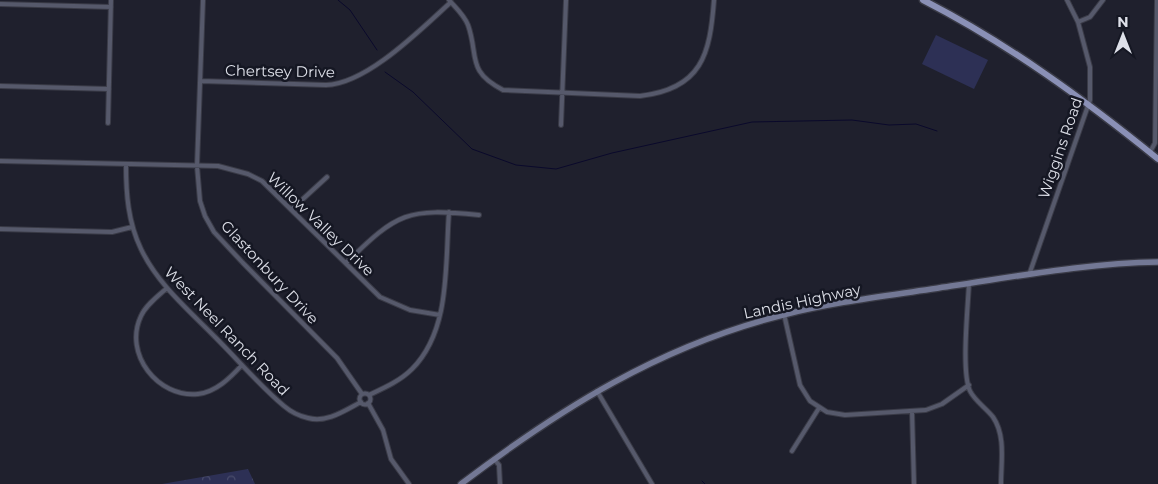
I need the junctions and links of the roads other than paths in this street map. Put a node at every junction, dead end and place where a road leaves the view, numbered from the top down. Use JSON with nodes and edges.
{"nodes":[{"id":1,"x":111,"y":0,"type":"edge"},
{"id":2,"x":203,"y":0,"type":"edge"},
{"id":3,"x":566,"y":0,"type":"edge"},
{"id":4,"x":714,"y":0,"type":"edge"},
{"id":5,"x":923,"y":0,"type":"edge"},
{"id":6,"x":1067,"y":0,"type":"edge"},
{"id":7,"x":1103,"y":0,"type":"edge"},
{"id":8,"x":1157,"y":0,"type":"edge"},
{"id":9,"x":450,"y":1,"type":"edge"},
{"id":10,"x":0,"y":4,"type":"edge"},
{"id":11,"x":111,"y":7,"type":"junction"},
{"id":12,"x":1078,"y":22,"type":"junction"},
{"id":13,"x":201,"y":81,"type":"junction"},
{"id":14,"x":0,"y":86,"type":"edge"},
{"id":15,"x":110,"y":89,"type":"junction"},
{"id":16,"x":562,"y":93,"type":"junction"},
{"id":17,"x":1089,"y":106,"type":"junction"},
{"id":18,"x":108,"y":123,"type":"dead end"},
{"id":19,"x":561,"y":125,"type":"dead end"},
{"id":20,"x":1150,"y":152,"type":"junction"},
{"id":21,"x":1158,"y":158,"type":"edge"},
{"id":22,"x":0,"y":161,"type":"edge"},
{"id":23,"x":126,"y":164,"type":"junction"},
{"id":24,"x":197,"y":166,"type":"junction"},
{"id":25,"x":327,"y":177,"type":"dead end"},
{"id":26,"x":292,"y":209,"type":"junction"},
{"id":27,"x":449,"y":212,"type":"junction"},
{"id":28,"x":479,"y":215,"type":"dead end"},
{"id":29,"x":132,"y":227,"type":"junction"},
{"id":30,"x":0,"y":229,"type":"edge"},
{"id":31,"x":1158,"y":262,"type":"edge"},
{"id":32,"x":346,"y":263,"type":"junction"},
{"id":33,"x":1029,"y":275,"type":"junction"},
{"id":34,"x":969,"y":283,"type":"junction"},
{"id":35,"x":167,"y":288,"type":"junction"},
{"id":36,"x":784,"y":314,"type":"junction"},
{"id":37,"x":440,"y":315,"type":"junction"},
{"id":38,"x":242,"y":365,"type":"junction"},
{"id":39,"x":969,"y":385,"type":"junction"},
{"id":40,"x":597,"y":390,"type":"junction"},
{"id":41,"x":362,"y":394,"type":"junction"},
{"id":42,"x":369,"y":395,"type":"junction"},
{"id":43,"x":361,"y":402,"type":"junction"},
{"id":44,"x":368,"y":403,"type":"junction"},
{"id":45,"x":819,"y":408,"type":"junction"},
{"id":46,"x":912,"y":411,"type":"junction"},
{"id":47,"x":792,"y":451,"type":"dead end"},
{"id":48,"x":494,"y":459,"type":"junction"},
{"id":49,"x":409,"y":484,"type":"edge"},
{"id":50,"x":461,"y":484,"type":"edge"},
{"id":51,"x":500,"y":484,"type":"edge"},
{"id":52,"x":652,"y":484,"type":"edge"},
{"id":53,"x":914,"y":484,"type":"edge"},
{"id":54,"x":1001,"y":484,"type":"edge"}],
"edges":[{"from":1,"to":11,"type":"street"},
{"from":2,"to":13,"type":"street","name":"Glastonbury Drive"},
{"from":3,"to":16,"type":"street"},
{"from":4,"to":16,"type":"street"},
{"from":5,"to":17,"type":"main road"},
{"from":6,"to":12,"type":"street","name":"Wiggins Road"},
{"from":7,"to":12,"type":"street"},
{"from":8,"to":20,"type":"street"},
{"from":9,"to":13,"type":"street","name":"Chertsey Drive"},
{"from":9,"to":16,"type":"street"},
{"from":10,"to":11,"type":"street"},
{"from":11,"to":15,"type":"street"},
{"from":12,"to":17,"type":"street","name":"Wiggins Road"},
{"from":13,"to":24,"type":"street","name":"Glastonbury Drive"},
{"from":14,"to":15,"type":"street"},
{"from":15,"to":18,"type":"street"},
{"from":16,"to":19,"type":"street"},
{"from":17,"to":20,"type":"main road"},
{"from":17,"to":33,"type":"street","name":"Wiggins Road"},
{"from":20,"to":21,"type":"main road"},
{"from":22,"to":23,"type":"street","name":"Willow Valley Drive"},
{"from":23,"to":24,"type":"street","name":"Willow Valley Drive"},
{"from":23,"to":29,"type":"street","name":"West Neel Ranch Road"},
{"from":24,"to":26,"type":"street","name":"Willow Valley Drive"},
{"from":24,"to":41,"type":"street","name":"Glastonbury Drive"},
{"from":25,"to":26,"type":"street"},
{"from":26,"to":32,"type":"street","name":"Willow Valley Drive"},
{"from":27,"to":28,"type":"street"},
{"from":27,"to":32,"type":"street"},
{"from":27,"to":37,"type":"street"},
{"from":29,"to":30,"type":"street"},
{"from":29,"to":35,"type":"street","name":"West Neel Ranch Road"},
{"from":31,"to":33,"type":"main road","name":"Landis Highway"},
{"from":32,"to":37,"type":"street","name":"Willow Valley Drive"},
{"from":33,"to":34,"type":"main road","name":"Landis Highway"},
{"from":34,"to":36,"type":"main road","name":"Landis Highway"},
{"from":34,"to":39,"type":"street"},
{"from":35,"to":38,"type":"street","name":"West Neel Ranch Road"},
{"from":35,"to":38,"type":"street"},
{"from":36,"to":40,"type":"main road","name":"Landis Highway"},
{"from":36,"to":45,"type":"street"},
{"from":37,"to":42,"type":"street"},
{"from":38,"to":43,"type":"street","name":"West Neel Ranch Road"},
{"from":39,"to":46,"type":"street"},
{"from":39,"to":54,"type":"street"},
{"from":40,"to":48,"type":"main road","name":"Landis Highway"},
{"from":40,"to":52,"type":"street"},
{"from":41,"to":42,"type":"street"},
{"from":41,"to":43,"type":"street"},
{"from":42,"to":44,"type":"street"},
{"from":43,"to":44,"type":"street"},
{"from":44,"to":49,"type":"street"},
{"from":45,"to":46,"type":"street"},
{"from":45,"to":47,"type":"street"},
{"from":46,"to":53,"type":"street"},
{"from":48,"to":50,"type":"main road","name":"Landis Highway"},
{"from":48,"to":51,"type":"street"}]}
